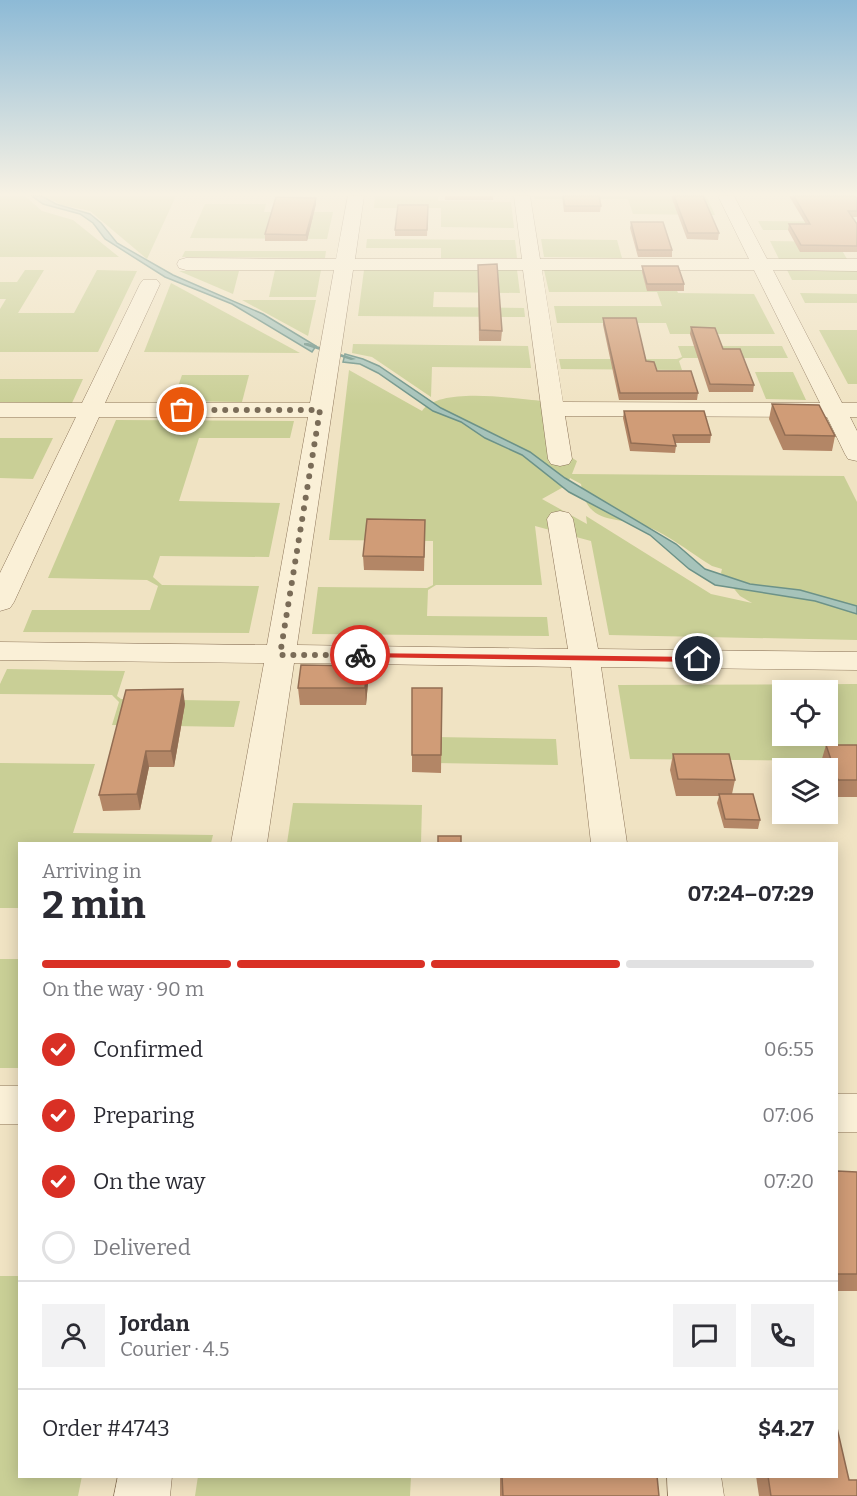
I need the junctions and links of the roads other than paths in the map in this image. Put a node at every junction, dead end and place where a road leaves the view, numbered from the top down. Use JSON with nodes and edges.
{"nodes":[{"id":1,"x":532,"y":265,"type":"edge"},
{"id":2,"x":761,"y":265,"type":"edge"},
{"id":3,"x":345,"y":266,"type":"edge"},
{"id":4,"x":150,"y":284,"type":"dead end"},
{"id":5,"x":552,"y":409,"type":"junction"},
{"id":6,"x":0,"y":410,"type":"edge"},
{"id":7,"x":91,"y":410,"type":"junction"},
{"id":8,"x":320,"y":410,"type":"junction"},
{"id":9,"x":846,"y":410,"type":"edge"},
{"id":10,"x":857,"y":454,"type":"edge"},
{"id":11,"x":560,"y":459,"type":"dead end"},
{"id":12,"x":560,"y":519,"type":"dead end"},
{"id":13,"x":0,"y":602,"type":"edge"},
{"id":14,"x":0,"y":651,"type":"edge"},
{"id":15,"x":280,"y":655,"type":"junction"},
{"id":16,"x":585,"y":658,"type":"junction"},
{"id":17,"x":857,"y":661,"type":"edge"},
{"id":18,"x":249,"y":842,"type":"edge"},
{"id":19,"x":609,"y":842,"type":"edge"},
{"id":20,"x":0,"y":1105,"type":"edge"},
{"id":21,"x":18,"y":1105,"type":"edge"},
{"id":22,"x":838,"y":1113,"type":"edge"},
{"id":23,"x":857,"y":1113,"type":"edge"},
{"id":24,"x":145,"y":1478,"type":"edge"},
{"id":25,"x":694,"y":1478,"type":"edge"},
{"id":26,"x":142,"y":1496,"type":"edge"},
{"id":27,"x":696,"y":1496,"type":"edge"}],
"edges":[{"from":1,"to":5,"type":"street"},
{"from":2,"to":9,"type":"street"},
{"from":3,"to":8,"type":"street"},
{"from":4,"to":7,"type":"street"},
{"from":5,"to":9,"type":"street"},
{"from":5,"to":11,"type":"street"},
{"from":6,"to":7,"type":"street"},
{"from":7,"to":8,"type":"street"},
{"from":7,"to":13,"type":"street"},
{"from":8,"to":15,"type":"street"},
{"from":9,"to":10,"type":"street"},
{"from":12,"to":16,"type":"street"},
{"from":14,"to":15,"type":"street"},
{"from":15,"to":16,"type":"street"},
{"from":15,"to":18,"type":"street"},
{"from":16,"to":17,"type":"street"},
{"from":16,"to":19,"type":"street"},
{"from":20,"to":21,"type":"street"},
{"from":22,"to":23,"type":"street"},
{"from":24,"to":26,"type":"street"},
{"from":25,"to":27,"type":"street"}]}
